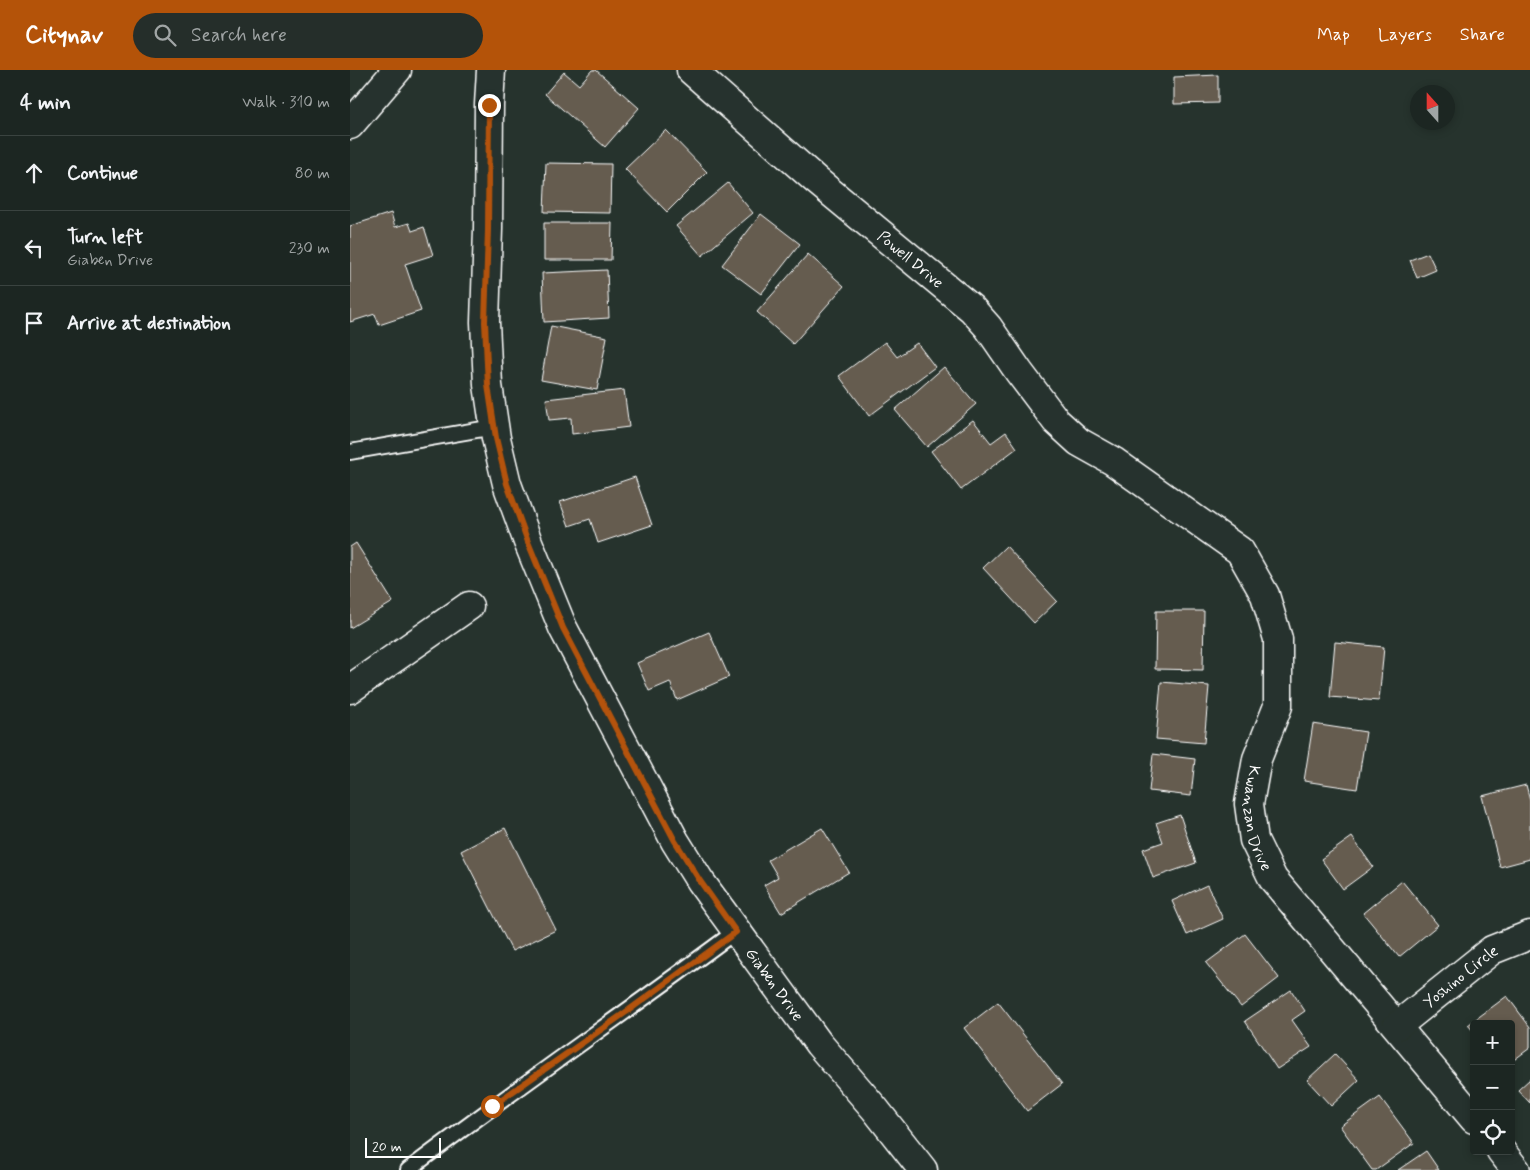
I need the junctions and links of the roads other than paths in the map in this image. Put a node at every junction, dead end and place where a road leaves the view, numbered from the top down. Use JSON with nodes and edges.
{"nodes":[{"id":1,"x":397,"y":70,"type":"edge"},
{"id":2,"x":491,"y":70,"type":"edge"},
{"id":3,"x":691,"y":70,"type":"edge"},
{"id":4,"x":350,"y":125,"type":"edge"},
{"id":5,"x":494,"y":427,"type":"junction"},
{"id":6,"x":350,"y":452,"type":"edge"},
{"id":7,"x":1113,"y":461,"type":"joint"},
{"id":8,"x":469,"y":606,"type":"dead end"},
{"id":9,"x":350,"y":689,"type":"edge"},
{"id":10,"x":736,"y":932,"type":"junction"},
{"id":11,"x":1530,"y":935,"type":"edge"},
{"id":12,"x":1397,"y":1026,"type":"junction"},
{"id":13,"x":1470,"y":1114,"type":"edge"},
{"id":14,"x":1504,"y":1155,"type":"edge"},
{"id":15,"x":408,"y":1170,"type":"edge"},
{"id":16,"x":923,"y":1170,"type":"edge"},
{"id":17,"x":1516,"y":1170,"type":"edge"}],
"edges":[{"from":1,"to":4,"type":"street"},
{"from":2,"to":5,"type":"street","name":"Giaben Drive"},
{"from":3,"to":7,"type":"street","name":"Powell Drive"},
{"from":5,"to":6,"type":"lane"},
{"from":5,"to":10,"type":"street","name":"Giaben Drive"},
{"from":7,"to":12,"type":"street","name":"Kwanzan Drive"},
{"from":8,"to":9,"type":"street"},
{"from":10,"to":15,"type":"lane"},
{"from":10,"to":16,"type":"street","name":"Giaben Drive"},
{"from":11,"to":12,"type":"street","name":"Yoshino Circle"},
{"from":12,"to":13,"type":"street","name":"Kwanzan Drive"},
{"from":14,"to":17,"type":"street"}]}
